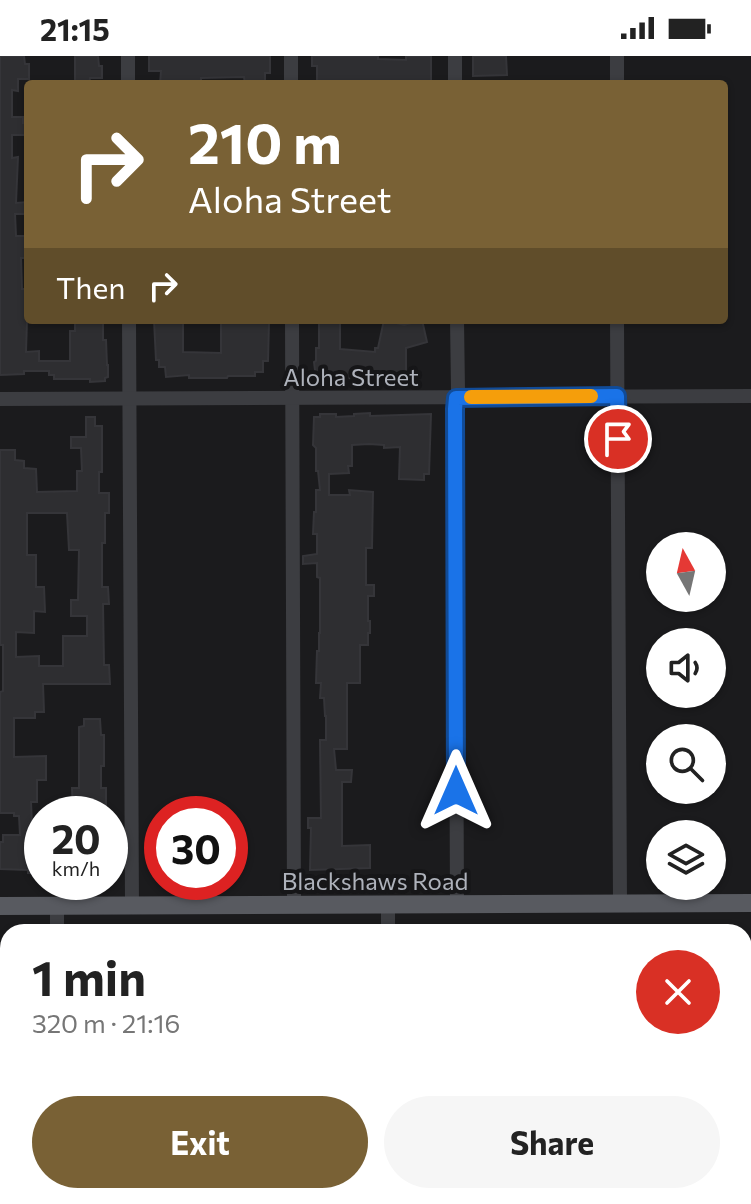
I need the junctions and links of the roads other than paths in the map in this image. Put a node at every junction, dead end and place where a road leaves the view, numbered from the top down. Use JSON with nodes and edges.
{"nodes":[{"id":1,"x":128,"y":56,"type":"edge"},
{"id":2,"x":291,"y":56,"type":"edge"},
{"id":3,"x":455,"y":56,"type":"edge"},
{"id":4,"x":617,"y":56,"type":"edge"},
{"id":5,"x":128,"y":80,"type":"edge"},
{"id":6,"x":291,"y":80,"type":"edge"},
{"id":7,"x":455,"y":80,"type":"edge"},
{"id":8,"x":617,"y":80,"type":"edge"},
{"id":9,"x":129,"y":324,"type":"edge"},
{"id":10,"x":292,"y":324,"type":"edge"},
{"id":11,"x":457,"y":324,"type":"edge"},
{"id":12,"x":617,"y":324,"type":"edge"},
{"id":13,"x":617,"y":396,"type":"junction"},
{"id":14,"x":751,"y":396,"type":"edge"},
{"id":15,"x":456,"y":398,"type":"junction"},
{"id":16,"x":0,"y":399,"type":"edge"},
{"id":17,"x":130,"y":399,"type":"junction"},
{"id":18,"x":293,"y":399,"type":"junction"},
{"id":19,"x":620,"y":903,"type":"junction"},
{"id":20,"x":751,"y":903,"type":"edge"},
{"id":21,"x":388,"y":904,"type":"junction"},
{"id":22,"x":457,"y":904,"type":"junction"},
{"id":23,"x":132,"y":905,"type":"junction"},
{"id":24,"x":294,"y":905,"type":"junction"},
{"id":25,"x":0,"y":906,"type":"edge"},
{"id":26,"x":57,"y":906,"type":"junction"},
{"id":27,"x":57,"y":924,"type":"edge"},
{"id":28,"x":388,"y":924,"type":"edge"}],
"edges":[{"from":1,"to":5,"type":"street"},
{"from":2,"to":6,"type":"street"},
{"from":3,"to":7,"type":"street"},
{"from":4,"to":8,"type":"street"},
{"from":9,"to":17,"type":"street"},
{"from":10,"to":18,"type":"street"},
{"from":11,"to":15,"type":"street"},
{"from":12,"to":13,"type":"street"},
{"from":13,"to":14,"type":"street","name":"Aloha Street"},
{"from":13,"to":15,"type":"street","name":"Aloha Street"},
{"from":13,"to":19,"type":"street"},
{"from":15,"to":18,"type":"street","name":"Aloha Street"},
{"from":15,"to":22,"type":"street"},
{"from":16,"to":17,"type":"street","name":"Aloha Street"},
{"from":17,"to":18,"type":"street","name":"Aloha Street"},
{"from":17,"to":23,"type":"street"},
{"from":18,"to":24,"type":"street"},
{"from":19,"to":20,"type":"main road","name":"Blackshaws Road"},
{"from":19,"to":22,"type":"main road","name":"Blackshaws Road"},
{"from":21,"to":22,"type":"main road","name":"Blackshaws Road"},
{"from":21,"to":24,"type":"main road","name":"Blackshaws Road"},
{"from":21,"to":28,"type":"street"},
{"from":23,"to":24,"type":"main road","name":"Blackshaws Road"},
{"from":23,"to":26,"type":"main road","name":"Blackshaws Road"},
{"from":25,"to":26,"type":"main road","name":"Blackshaws Road"},
{"from":26,"to":27,"type":"street"}]}
